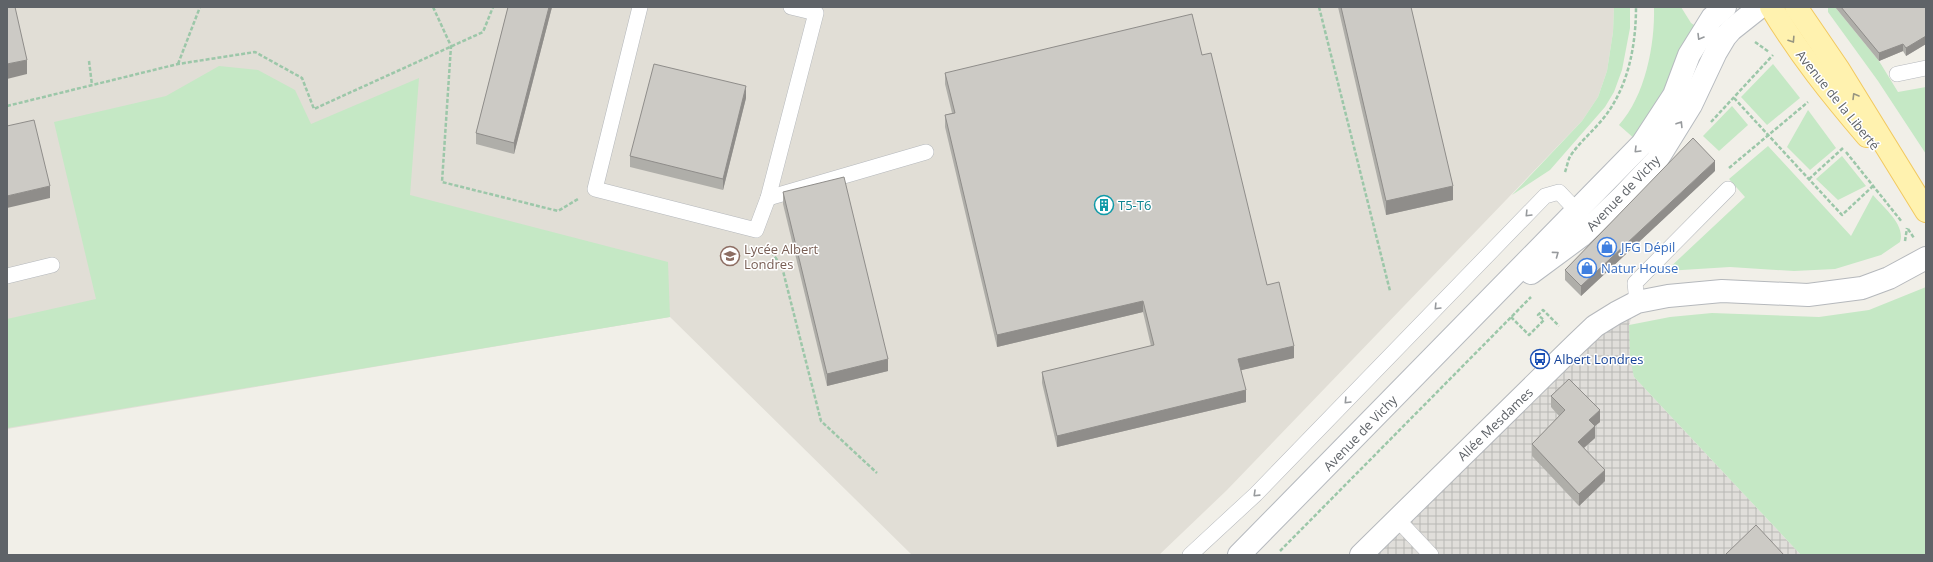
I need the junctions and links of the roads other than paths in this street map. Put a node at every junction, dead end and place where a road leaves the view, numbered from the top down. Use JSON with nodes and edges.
{"nodes":[{"id":1,"x":640,"y":7,"type":"edge"},
{"id":2,"x":791,"y":7,"type":"edge"},
{"id":3,"x":1725,"y":7,"type":"edge"},
{"id":4,"x":1760,"y":7,"type":"edge"},
{"id":5,"x":1771,"y":7,"type":"edge"},
{"id":6,"x":1796,"y":7,"type":"edge"},
{"id":7,"x":1926,"y":68,"type":"edge"},
{"id":8,"x":1898,"y":74,"type":"dead end"},
{"id":9,"x":926,"y":152,"type":"dead end"},
{"id":10,"x":1728,"y":189,"type":"dead end"},
{"id":11,"x":1911,"y":189,"type":"junction"},
{"id":12,"x":768,"y":198,"type":"junction"},
{"id":13,"x":1577,"y":210,"type":"junction"},
{"id":14,"x":1926,"y":212,"type":"edge"},
{"id":15,"x":1581,"y":236,"type":"junction"},
{"id":16,"x":1926,"y":258,"type":"edge"},
{"id":17,"x":52,"y":265,"type":"dead end"},
{"id":18,"x":7,"y":276,"type":"edge"},
{"id":19,"x":1637,"y":302,"type":"junction"},
{"id":20,"x":1480,"y":310,"type":"junction"},
{"id":21,"x":1397,"y":519,"type":"junction"},
{"id":22,"x":1190,"y":555,"type":"edge"},
{"id":23,"x":1239,"y":555,"type":"edge"},
{"id":24,"x":1361,"y":555,"type":"edge"},
{"id":25,"x":1431,"y":555,"type":"edge"}],
"edges":[{"from":1,"to":12,"type":"lane"},
{"from":2,"to":12,"type":"lane"},
{"from":3,"to":13,"type":"main road","name":"Avenue de Vichy","one_way":true},
{"from":15,"to":4,"type":"main road","name":"Avenue de Vichy","one_way":true},
{"from":5,"to":11,"type":"main road","name":"Avenue de la Liberté","one_way":true},
{"from":11,"to":6,"type":"main road","name":"Avenue de la Liberté","one_way":true},
{"from":7,"to":8,"type":"lane"},
{"from":9,"to":12,"type":"lane"},
{"from":10,"to":19,"type":"lane"},
{"from":11,"to":14,"type":"main road","name":"Avenue de la Liberté"},
{"from":13,"to":15,"type":"lane"},
{"from":13,"to":20,"type":"main road","name":"Avenue de Vichy"},
{"from":13,"to":22,"type":"lane","one_way":true},
{"from":20,"to":15,"type":"main road","name":"Avenue de Vichy","one_way":true},
{"from":16,"to":19,"type":"main road","name":"Allée Mesdames"},
{"from":17,"to":18,"type":"lane"},
{"from":19,"to":21,"type":"main road","name":"Allée Mesdames"},
{"from":20,"to":23,"type":"main road","name":"Avenue de Vichy"},
{"from":21,"to":24,"type":"main road","name":"Allée Mesdames"},
{"from":21,"to":25,"type":"lane"}]}
